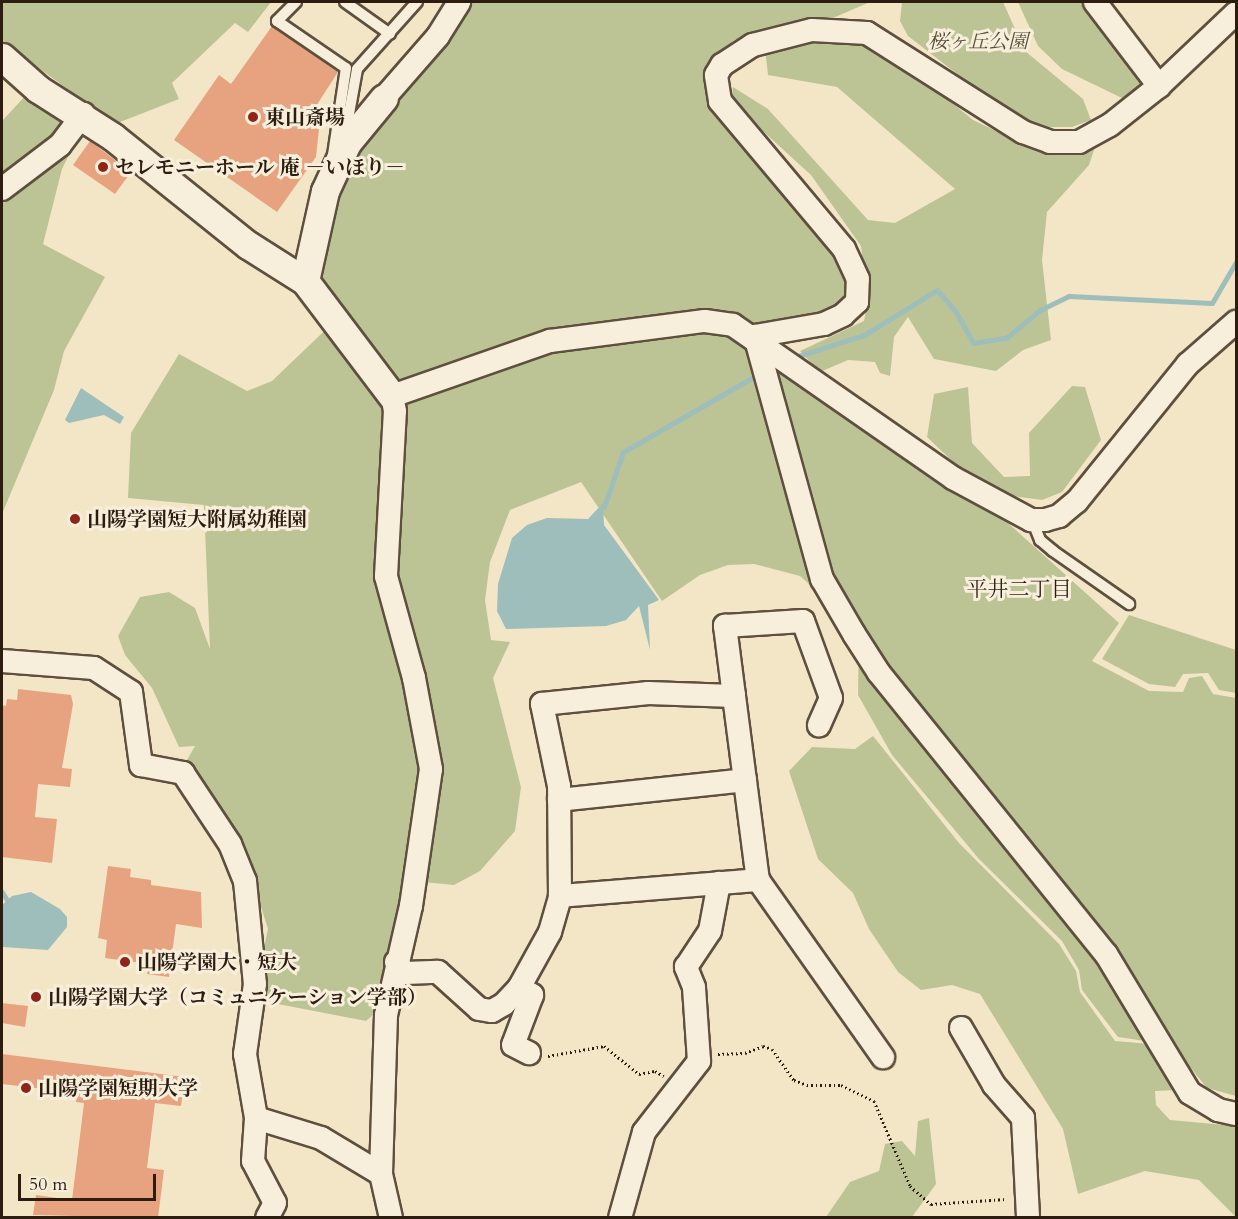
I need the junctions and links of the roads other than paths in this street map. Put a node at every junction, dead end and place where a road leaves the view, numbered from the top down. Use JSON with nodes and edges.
{"nodes":[{"id":1,"x":296,"y":2,"type":"edge"},
{"id":2,"x":345,"y":2,"type":"edge"},
{"id":3,"x":417,"y":2,"type":"edge"},
{"id":4,"x":459,"y":2,"type":"edge"},
{"id":5,"x":1095,"y":2,"type":"edge"},
{"id":6,"x":1236,"y":13,"type":"edge"},
{"id":7,"x":390,"y":34,"type":"junction"},
{"id":8,"x":2,"y":57,"type":"edge"},
{"id":9,"x":1159,"y":86,"type":"junction"},
{"id":10,"x":384,"y":98,"type":"joint"},
{"id":11,"x":82,"y":114,"type":"junction"},
{"id":12,"x":339,"y":160,"type":"junction"},
{"id":13,"x":2,"y":189,"type":"edge"},
{"id":14,"x":305,"y":281,"type":"junction"},
{"id":15,"x":1236,"y":322,"type":"edge"},
{"id":16,"x":755,"y":336,"type":"junction"},
{"id":17,"x":392,"y":396,"type":"junction"},
{"id":18,"x":1031,"y":520,"type":"junction"},
{"id":19,"x":1129,"y":604,"type":"dead end"},
{"id":20,"x":2,"y":661,"type":"edge"},
{"id":21,"x":734,"y":696,"type":"junction"},
{"id":22,"x":819,"y":725,"type":"dead end"},
{"id":23,"x":745,"y":780,"type":"junction"},
{"id":24,"x":559,"y":800,"type":"junction"},
{"id":25,"x":758,"y":880,"type":"junction"},
{"id":26,"x":719,"y":883,"type":"junction"},
{"id":27,"x":560,"y":896,"type":"junction"},
{"id":28,"x":396,"y":962,"type":"junction"},
{"id":29,"x":519,"y":988,"type":"junction"},
{"id":30,"x":961,"y":1028,"type":"dead end"},
{"id":31,"x":529,"y":1053,"type":"road end"},
{"id":32,"x":883,"y":1057,"type":"dead end"},
{"id":33,"x":1236,"y":1114,"type":"edge"},
{"id":34,"x":256,"y":1118,"type":"junction"},
{"id":35,"x":381,"y":1174,"type":"junction"},
{"id":36,"x":1028,"y":1207,"type":"edge"},
{"id":37,"x":267,"y":1218,"type":"edge"},
{"id":38,"x":391,"y":1218,"type":"edge"},
{"id":39,"x":620,"y":1218,"type":"edge"}],
"edges":[{"from":1,"to":12,"type":"lane"},
{"from":2,"to":7,"type":"lane"},
{"from":3,"to":7,"type":"lane"},
{"from":4,"to":10,"type":"street"},
{"from":5,"to":9,"type":"street"},
{"from":6,"to":9,"type":"street"},
{"from":7,"to":12,"type":"lane"},
{"from":8,"to":11,"type":"street"},
{"from":9,"to":16,"type":"street"},
{"from":10,"to":12,"type":"street"},
{"from":11,"to":13,"type":"street"},
{"from":11,"to":14,"type":"street"},
{"from":12,"to":14,"type":"street"},
{"from":14,"to":17,"type":"street"},
{"from":15,"to":18,"type":"street"},
{"from":16,"to":17,"type":"street"},
{"from":16,"to":18,"type":"street"},
{"from":16,"to":33,"type":"street"},
{"from":17,"to":28,"type":"street"},
{"from":18,"to":19,"type":"lane"},
{"from":20,"to":34,"type":"street"},
{"from":21,"to":22,"type":"street"},
{"from":21,"to":23,"type":"street"},
{"from":21,"to":24,"type":"street"},
{"from":23,"to":24,"type":"street"},
{"from":23,"to":25,"type":"street"},
{"from":24,"to":27,"type":"street"},
{"from":25,"to":26,"type":"street"},
{"from":25,"to":32,"type":"street"},
{"from":26,"to":27,"type":"street"},
{"from":26,"to":39,"type":"street"},
{"from":27,"to":29,"type":"street"},
{"from":28,"to":29,"type":"street"},
{"from":28,"to":35,"type":"street"},
{"from":29,"to":31,"type":"street"},
{"from":30,"to":36,"type":"street"},
{"from":34,"to":35,"type":"street"},
{"from":34,"to":37,"type":"street"},
{"from":35,"to":38,"type":"street"}]}
